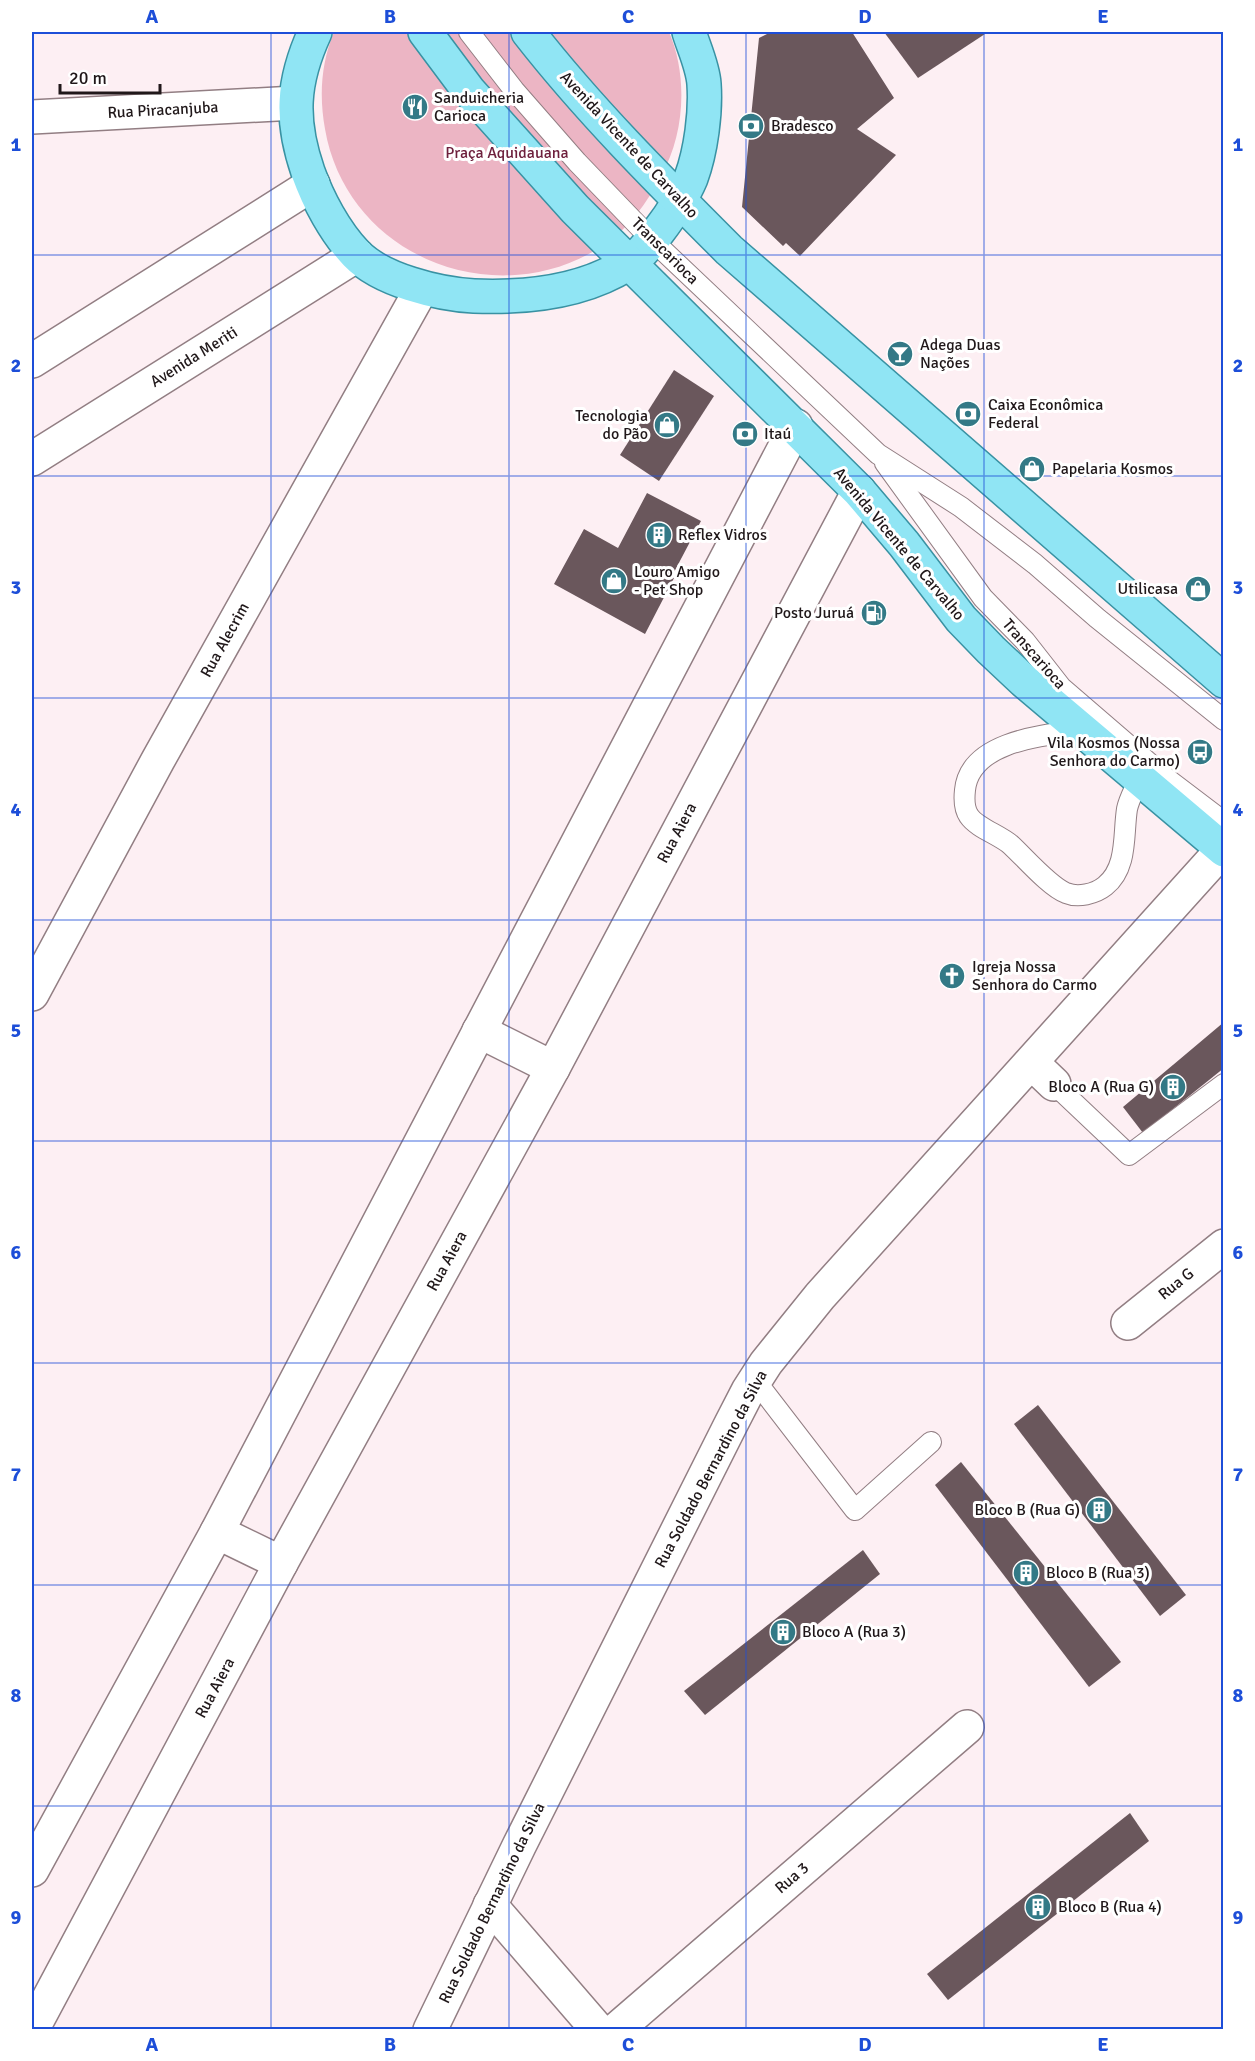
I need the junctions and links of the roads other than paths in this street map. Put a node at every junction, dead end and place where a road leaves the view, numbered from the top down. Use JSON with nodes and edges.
{"nodes":[{"id":1,"x":315,"y":32,"type":"edge"},
{"id":2,"x":425,"y":32,"type":"edge"},
{"id":3,"x":469,"y":32,"type":"edge"},
{"id":4,"x":528,"y":32,"type":"edge"},
{"id":5,"x":689,"y":32,"type":"edge"},
{"id":6,"x":714,"y":32,"type":"edge"},
{"id":7,"x":704,"y":82,"type":"junction"},
{"id":8,"x":295,"y":103,"type":"junction"},
{"id":9,"x":32,"y":117,"type":"edge"},
{"id":10,"x":313,"y":184,"type":"junction"},
{"id":11,"x":680,"y":201,"type":"junction"},
{"id":12,"x":652,"y":240,"type":"junction"},
{"id":13,"x":357,"y":255,"type":"junction"},
{"id":14,"x":629,"y":263,"type":"junction"},
{"id":15,"x":422,"y":288,"type":"junction"},
{"id":16,"x":32,"y":361,"type":"edge"},
{"id":17,"x":796,"y":426,"type":"junction"},
{"id":18,"x":878,"y":454,"type":"junction"},
{"id":19,"x":32,"y":459,"type":"edge"},
{"id":20,"x":859,"y":491,"type":"junction"},
{"id":21,"x":1224,"y":681,"type":"edge"},
{"id":22,"x":1224,"y":720,"type":"edge"},
{"id":23,"x":1082,"y":730,"type":"junction"},
{"id":24,"x":1139,"y":779,"type":"junction"},
{"id":25,"x":1223,"y":840,"type":"edge"},
{"id":26,"x":32,"y":994,"type":"edge"},
{"id":27,"x":479,"y":1031,"type":"junction"},
{"id":28,"x":553,"y":1068,"type":"junction"},
{"id":29,"x":1043,"y":1073,"type":"junction"},
{"id":30,"x":1224,"y":1084,"type":"edge"},
{"id":31,"x":1224,"y":1246,"type":"edge"},
{"id":32,"x":1128,"y":1323,"type":"dead end"},
{"id":33,"x":755,"y":1380,"type":"junction"},
{"id":34,"x":931,"y":1442,"type":"dead end"},
{"id":35,"x":217,"y":1532,"type":"junction"},
{"id":36,"x":282,"y":1563,"type":"junction"},
{"id":37,"x":967,"y":1727,"type":"dead end"},
{"id":38,"x":32,"y":1870,"type":"edge"},
{"id":39,"x":490,"y":1905,"type":"junction"},
{"id":40,"x":32,"y":2030,"type":"edge"},
{"id":41,"x":430,"y":2030,"type":"edge"},
{"id":42,"x":598,"y":2030,"type":"edge"},
{"id":43,"x":616,"y":2030,"type":"edge"}],
"edges":[{"from":1,"to":8,"type":"main road"},
{"from":2,"to":14,"type":"main road","name":"Avenida Vicente de Carvalho"},
{"from":3,"to":12,"type":"lane","name":"Transcarioca"},
{"from":4,"to":11,"type":"main road","name":"Avenida Vicente de Carvalho"},
{"from":5,"to":7,"type":"main road"},
{"from":6,"to":7,"type":"main road"},
{"from":7,"to":11,"type":"main road"},
{"from":8,"to":9,"type":"street","name":"Rua Piracanjuba"},
{"from":8,"to":10,"type":"main road"},
{"from":10,"to":13,"type":"main road"},
{"from":10,"to":16,"type":"street"},
{"from":11,"to":12,"type":"main road"},
{"from":11,"to":21,"type":"main road","name":"Avenida Vicente de Carvalho"},
{"from":12,"to":14,"type":"main road"},
{"from":12,"to":18,"type":"lane","name":"Transcarioca"},
{"from":13,"to":15,"type":"main road"},
{"from":13,"to":19,"type":"street","name":"Avenida Meriti"},
{"from":14,"to":15,"type":"main road"},
{"from":14,"to":17,"type":"main road","name":"Avenida Vicente de Carvalho"},
{"from":15,"to":26,"type":"street","name":"Rua Alecrim"},
{"from":17,"to":20,"type":"main road","name":"Avenida Vicente de Carvalho"},
{"from":17,"to":27,"type":"street"},
{"from":18,"to":22,"type":"lane","name":"Transcarioca"},
{"from":18,"to":25,"type":"lane","name":"Transcarioca"},
{"from":20,"to":23,"type":"main road","name":"Avenida Vicente de Carvalho"},
{"from":20,"to":28,"type":"street","name":"Rua Aiera"},
{"from":23,"to":24,"type":"main road","name":"Avenida Vicente de Carvalho"},
{"from":23,"to":24,"type":"lane"},
{"from":24,"to":25,"type":"main road","name":"Avenida Vicente de Carvalho"},
{"from":25,"to":29,"type":"street","name":"Rua Soldado Bernardino da Silva"},
{"from":27,"to":28,"type":"street"},
{"from":27,"to":35,"type":"street"},
{"from":28,"to":36,"type":"street","name":"Rua Aiera"},
{"from":29,"to":30,"type":"lane"},
{"from":29,"to":33,"type":"street","name":"Rua Soldado Bernardino da Silva"},
{"from":31,"to":32,"type":"street","name":"Rua G"},
{"from":33,"to":34,"type":"lane"},
{"from":33,"to":39,"type":"street","name":"Rua Soldado Bernardino da Silva"},
{"from":35,"to":36,"type":"street"},
{"from":35,"to":38,"type":"street"},
{"from":36,"to":40,"type":"street","name":"Rua Aiera"},
{"from":37,"to":43,"type":"street","name":"Rua 3"},
{"from":39,"to":41,"type":"street","name":"Rua Soldado Bernardino da Silva"},
{"from":39,"to":42,"type":"street"}]}
